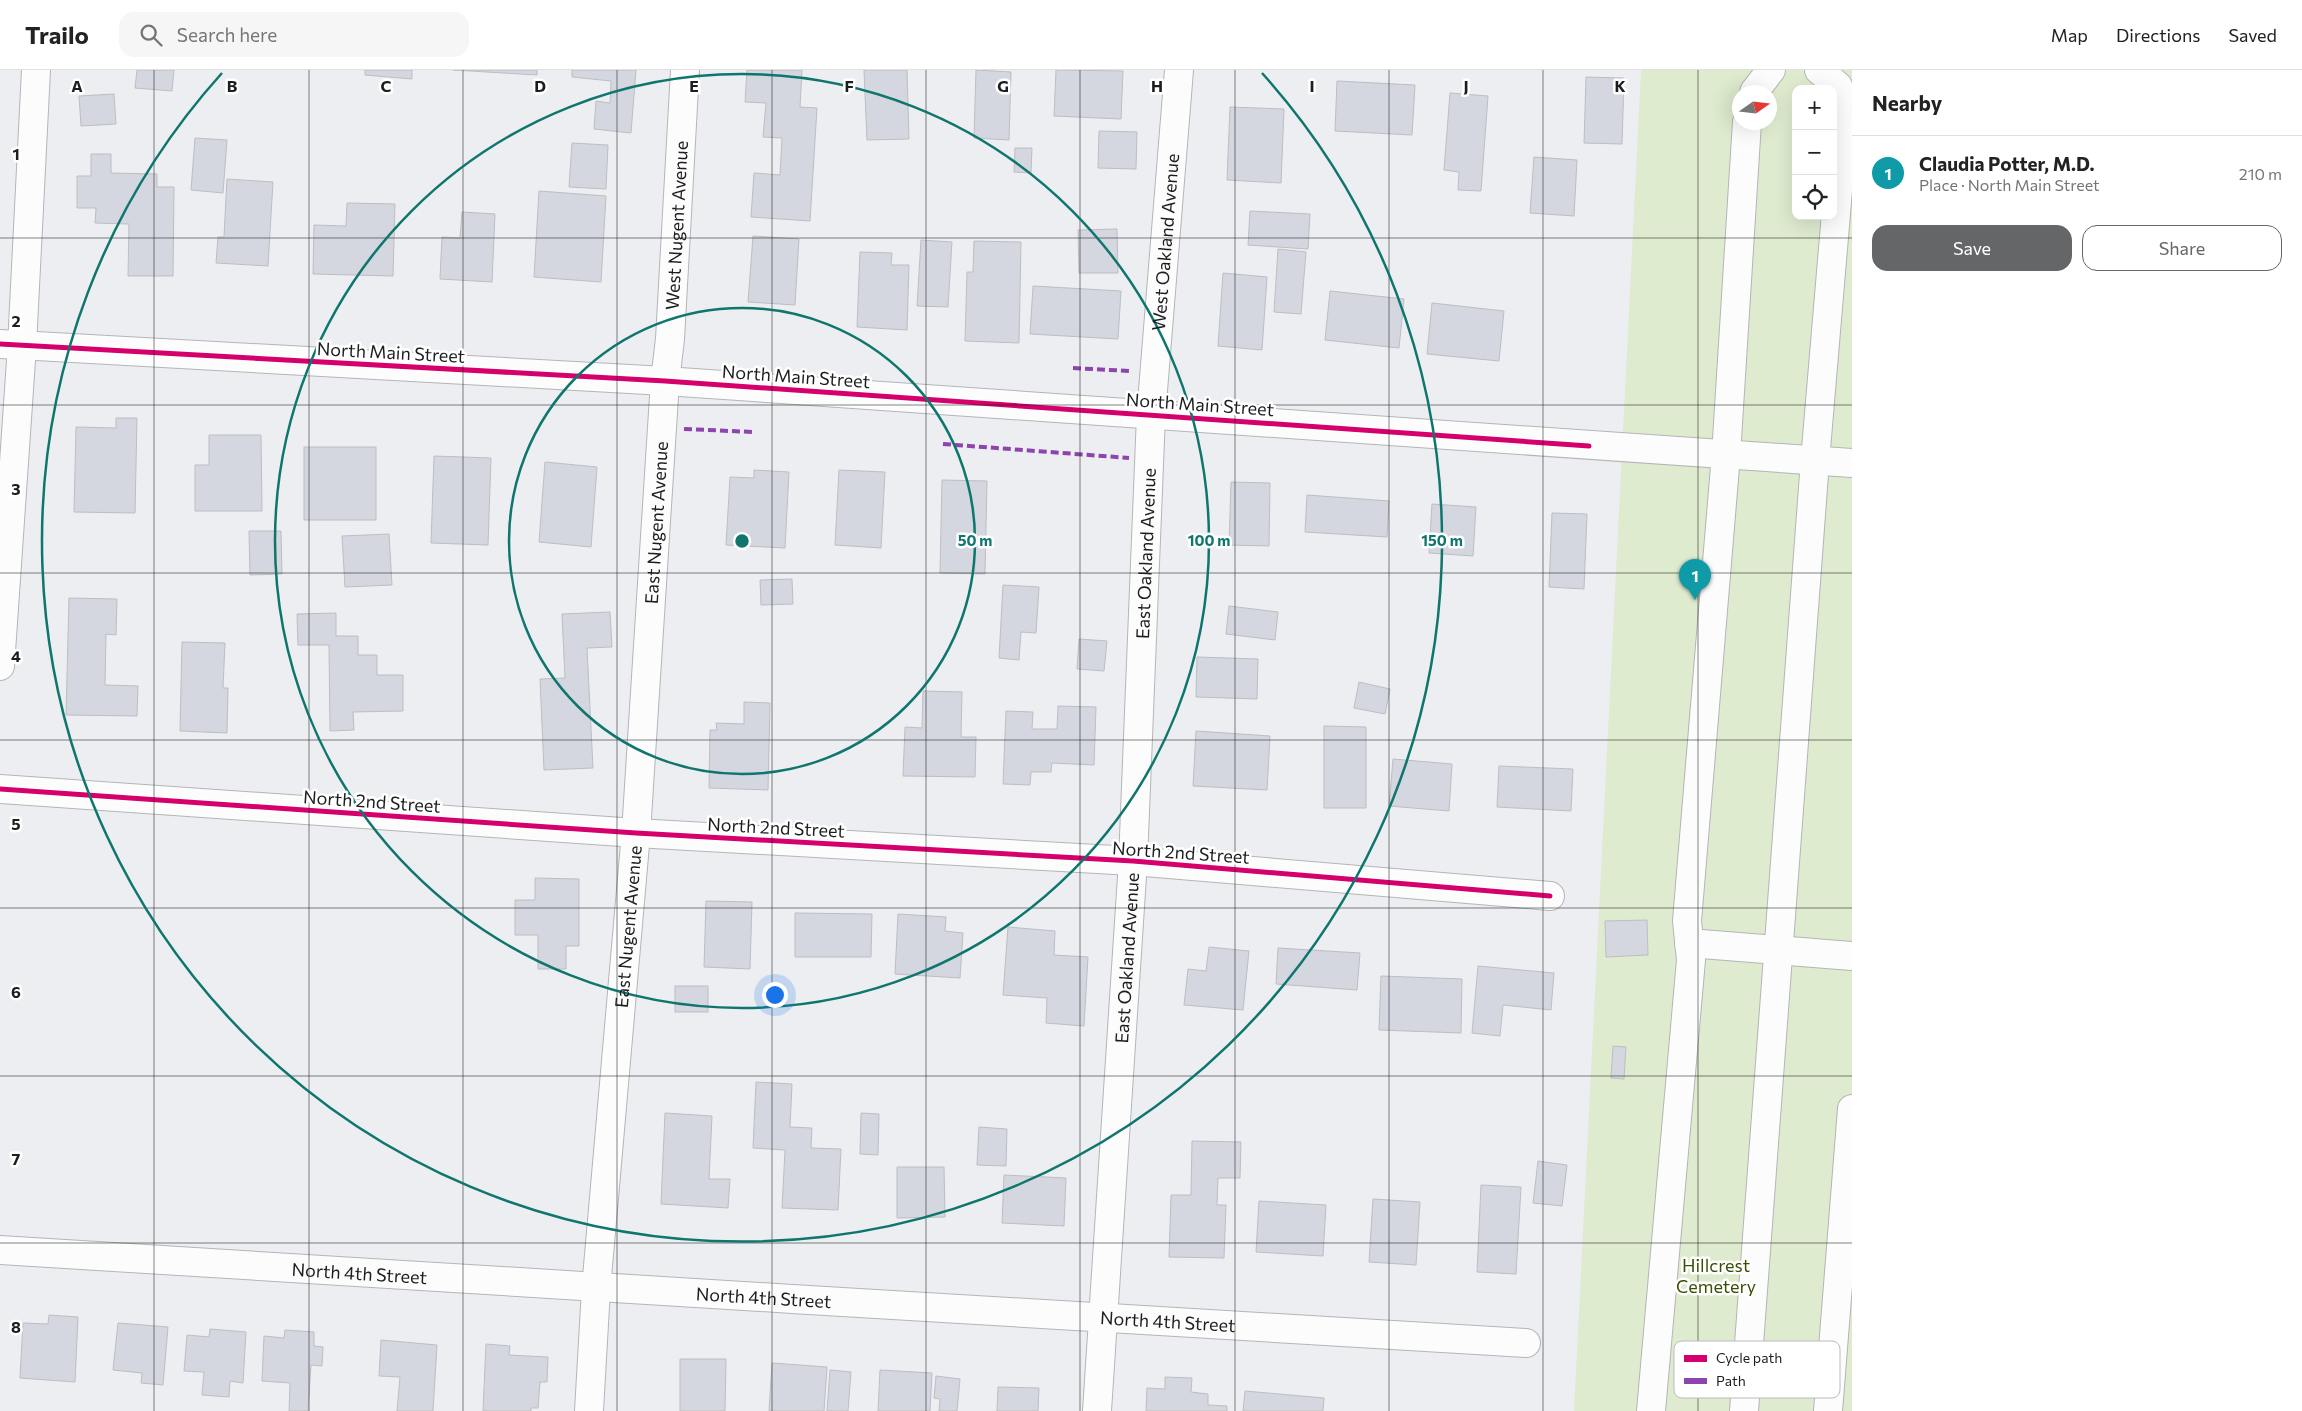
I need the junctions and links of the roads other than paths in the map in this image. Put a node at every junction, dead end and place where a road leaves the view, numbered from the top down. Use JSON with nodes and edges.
{"nodes":[{"id":1,"x":36,"y":70,"type":"edge"},
{"id":2,"x":685,"y":70,"type":"edge"},
{"id":3,"x":1179,"y":70,"type":"edge"},
{"id":4,"x":1772,"y":70,"type":"edge"},
{"id":5,"x":1819,"y":70,"type":"edge"},
{"id":6,"x":1760,"y":85,"type":"edge"},
{"id":7,"x":1746,"y":130,"type":"edge"},
{"id":8,"x":11,"y":345,"type":"edge"},
{"id":9,"x":665,"y":381,"type":"junction"},
{"id":10,"x":1151,"y":415,"type":"junction"},
{"id":11,"x":1726,"y":455,"type":"junction"},
{"id":12,"x":1814,"y":461,"type":"junction"},
{"id":13,"x":1852,"y":463,"type":"edge"},
{"id":14,"x":0,"y":666,"type":"edge"},
{"id":15,"x":0,"y":789,"type":"edge"},
{"id":16,"x":636,"y":832,"type":"junction"},
{"id":17,"x":1133,"y":861,"type":"junction"},
{"id":18,"x":1550,"y":896,"type":"dead end"},
{"id":19,"x":1689,"y":944,"type":"junction"},
{"id":20,"x":1780,"y":951,"type":"junction"},
{"id":21,"x":1852,"y":956,"type":"edge"},
{"id":22,"x":1852,"y":1109,"type":"edge"},
{"id":23,"x":0,"y":1250,"type":"edge"},
{"id":24,"x":596,"y":1289,"type":"junction"},
{"id":25,"x":1104,"y":1316,"type":"junction"},
{"id":26,"x":1749,"y":1341,"type":"edge"},
{"id":27,"x":1834,"y":1341,"type":"edge"},
{"id":28,"x":1526,"y":1343,"type":"dead end"},
{"id":29,"x":1745,"y":1398,"type":"edge"},
{"id":30,"x":1829,"y":1398,"type":"edge"},
{"id":31,"x":590,"y":1411,"type":"edge"},
{"id":32,"x":1097,"y":1411,"type":"edge"},
{"id":33,"x":1651,"y":1411,"type":"edge"},
{"id":34,"x":1744,"y":1411,"type":"edge"},
{"id":35,"x":1828,"y":1411,"type":"edge"}],
"edges":[{"from":1,"to":8,"type":"street"},
{"from":2,"to":9,"type":"street","name":"West Nugent Avenue"},
{"from":3,"to":10,"type":"street","name":"West Oakland Avenue"},
{"from":4,"to":6,"type":"street"},
{"from":5,"to":12,"type":"street"},
{"from":7,"to":11,"type":"street"},
{"from":8,"to":9,"type":"street","name":"North Main Street"},
{"from":8,"to":14,"type":"street"},
{"from":9,"to":10,"type":"street","name":"North Main Street"},
{"from":9,"to":16,"type":"street","name":"East Nugent Avenue"},
{"from":10,"to":11,"type":"street","name":"North Main Street"},
{"from":10,"to":17,"type":"street","name":"East Oakland Avenue"},
{"from":11,"to":12,"type":"street","name":"North Main Street"},
{"from":11,"to":19,"type":"street"},
{"from":12,"to":13,"type":"street","name":"North Main Street"},
{"from":12,"to":20,"type":"street"},
{"from":15,"to":16,"type":"street","name":"North 2nd Street"},
{"from":16,"to":17,"type":"street","name":"North 2nd Street"},
{"from":16,"to":24,"type":"street","name":"East Nugent Avenue"},
{"from":17,"to":18,"type":"street","name":"North 2nd Street"},
{"from":17,"to":25,"type":"street","name":"East Oakland Avenue"},
{"from":19,"to":20,"type":"street"},
{"from":19,"to":33,"type":"street"},
{"from":20,"to":21,"type":"street"},
{"from":20,"to":26,"type":"street"},
{"from":22,"to":27,"type":"street"},
{"from":23,"to":24,"type":"street","name":"North 4th Street"},
{"from":24,"to":25,"type":"street","name":"North 4th Street"},
{"from":24,"to":31,"type":"street","name":"East Nugent Avenue"},
{"from":25,"to":28,"type":"street","name":"North 4th Street"},
{"from":25,"to":32,"type":"street","name":"East Oakland Avenue"},
{"from":29,"to":34,"type":"street"},
{"from":30,"to":35,"type":"street"}]}
